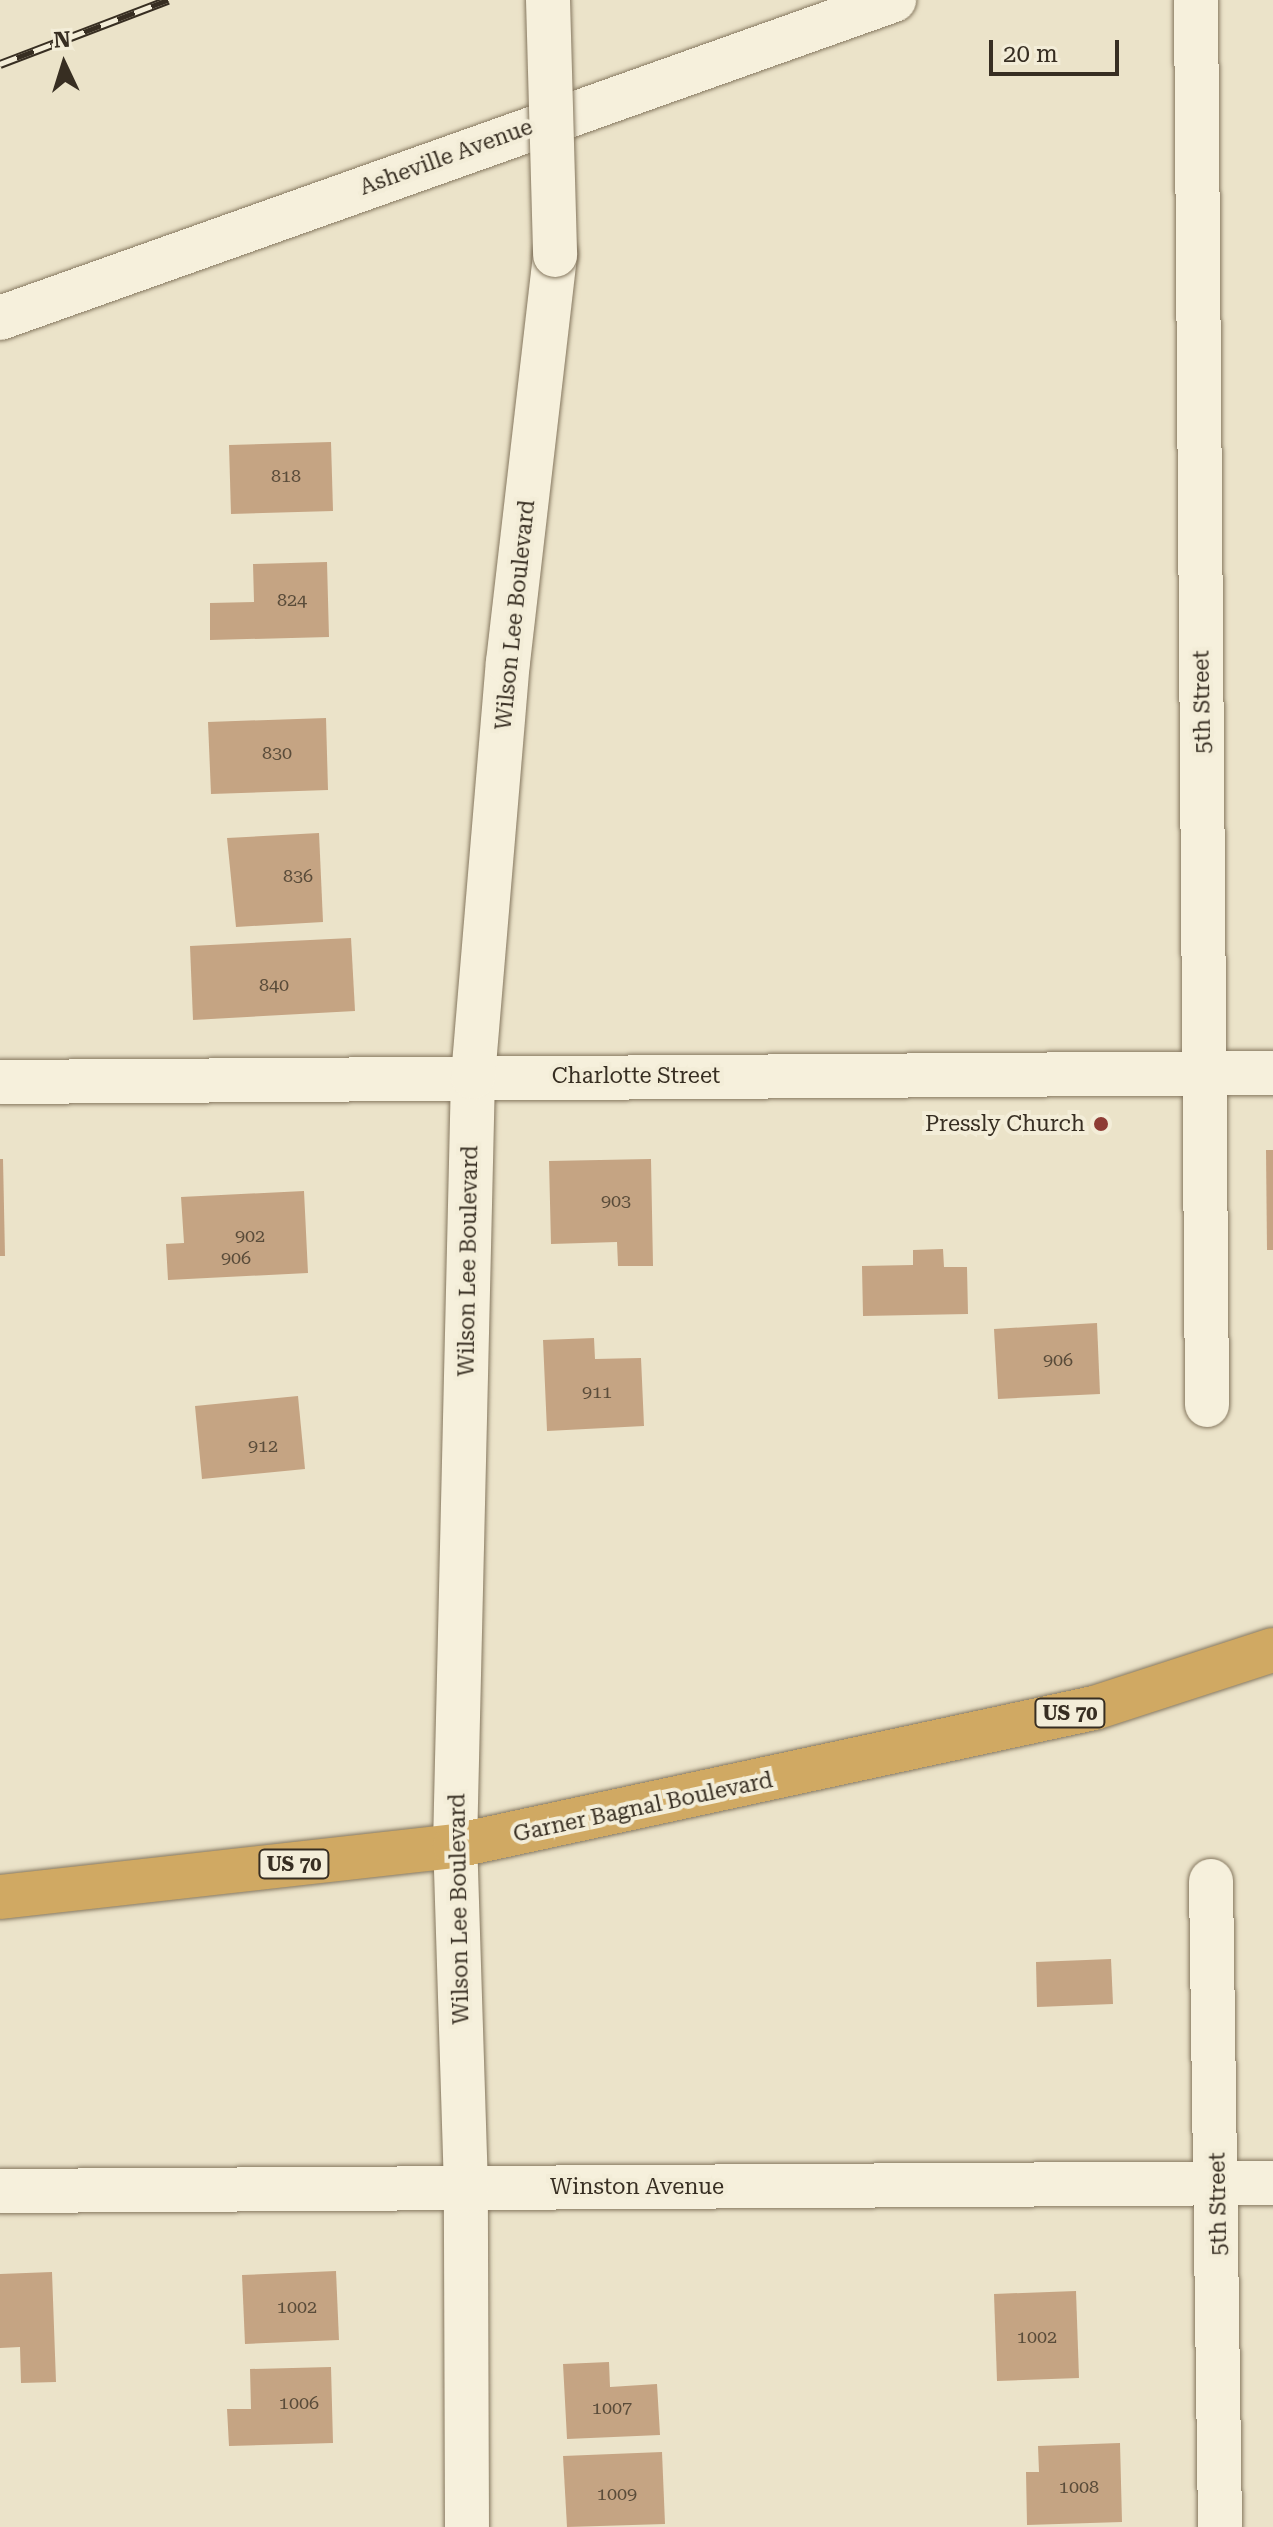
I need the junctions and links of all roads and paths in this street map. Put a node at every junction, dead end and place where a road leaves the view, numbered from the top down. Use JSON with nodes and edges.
{"nodes":[{"id":1,"x":548,"y":0,"type":"edge"},
{"id":2,"x":894,"y":0,"type":"edge"},
{"id":3,"x":1196,"y":0,"type":"edge"},
{"id":4,"x":0,"y":318,"type":"edge"},
{"id":5,"x":1205,"y":1073,"type":"junction"},
{"id":6,"x":1273,"y":1073,"type":"edge"},
{"id":7,"x":473,"y":1077,"type":"junction"},
{"id":8,"x":0,"y":1082,"type":"edge"},
{"id":9,"x":1207,"y":1405,"type":"dead end"},
{"id":10,"x":1273,"y":1650,"type":"edge"},
{"id":11,"x":455,"y":1846,"type":"junction"},
{"id":12,"x":1211,"y":1881,"type":"dead end"},
{"id":13,"x":0,"y":1897,"type":"edge"},
{"id":14,"x":1218,"y":2183,"type":"junction"},
{"id":15,"x":1273,"y":2183,"type":"edge"},
{"id":16,"x":466,"y":2188,"type":"junction"},
{"id":17,"x":0,"y":2191,"type":"edge"},
{"id":18,"x":467,"y":2527,"type":"edge"},
{"id":19,"x":1220,"y":2527,"type":"edge"}],
"edges":[{"from":1,"to":7,"type":"street","name":"Wilson Lee Boulevard","bridge":true},
{"from":2,"to":4,"type":"street","name":"Asheville Avenue"},
{"from":3,"to":5,"type":"street","name":"5th Street"},
{"from":5,"to":6,"type":"street","name":"Charlotte Street"},
{"from":5,"to":7,"type":"street","name":"Charlotte Street"},
{"from":5,"to":9,"type":"street","name":"5th Street"},
{"from":7,"to":8,"type":"street","name":"Charlotte Street"},
{"from":7,"to":11,"type":"street","name":"Wilson Lee Boulevard"},
{"from":10,"to":11,"type":"highway","name":"Garner Bagnal Boulevard","number":"US 70"},
{"from":11,"to":13,"type":"highway","name":"Garner Bagnal Boulevard","number":"US 70"},
{"from":11,"to":16,"type":"street","name":"Wilson Lee Boulevard"},
{"from":12,"to":14,"type":"street","name":"5th Street"},
{"from":14,"to":15,"type":"street","name":"Winston Avenue"},
{"from":14,"to":16,"type":"street","name":"Winston Avenue"},
{"from":14,"to":19,"type":"street","name":"5th Street"},
{"from":16,"to":17,"type":"street","name":"Winston Avenue"},
{"from":16,"to":18,"type":"street","name":"Wilson Lee Boulevard"}]}
